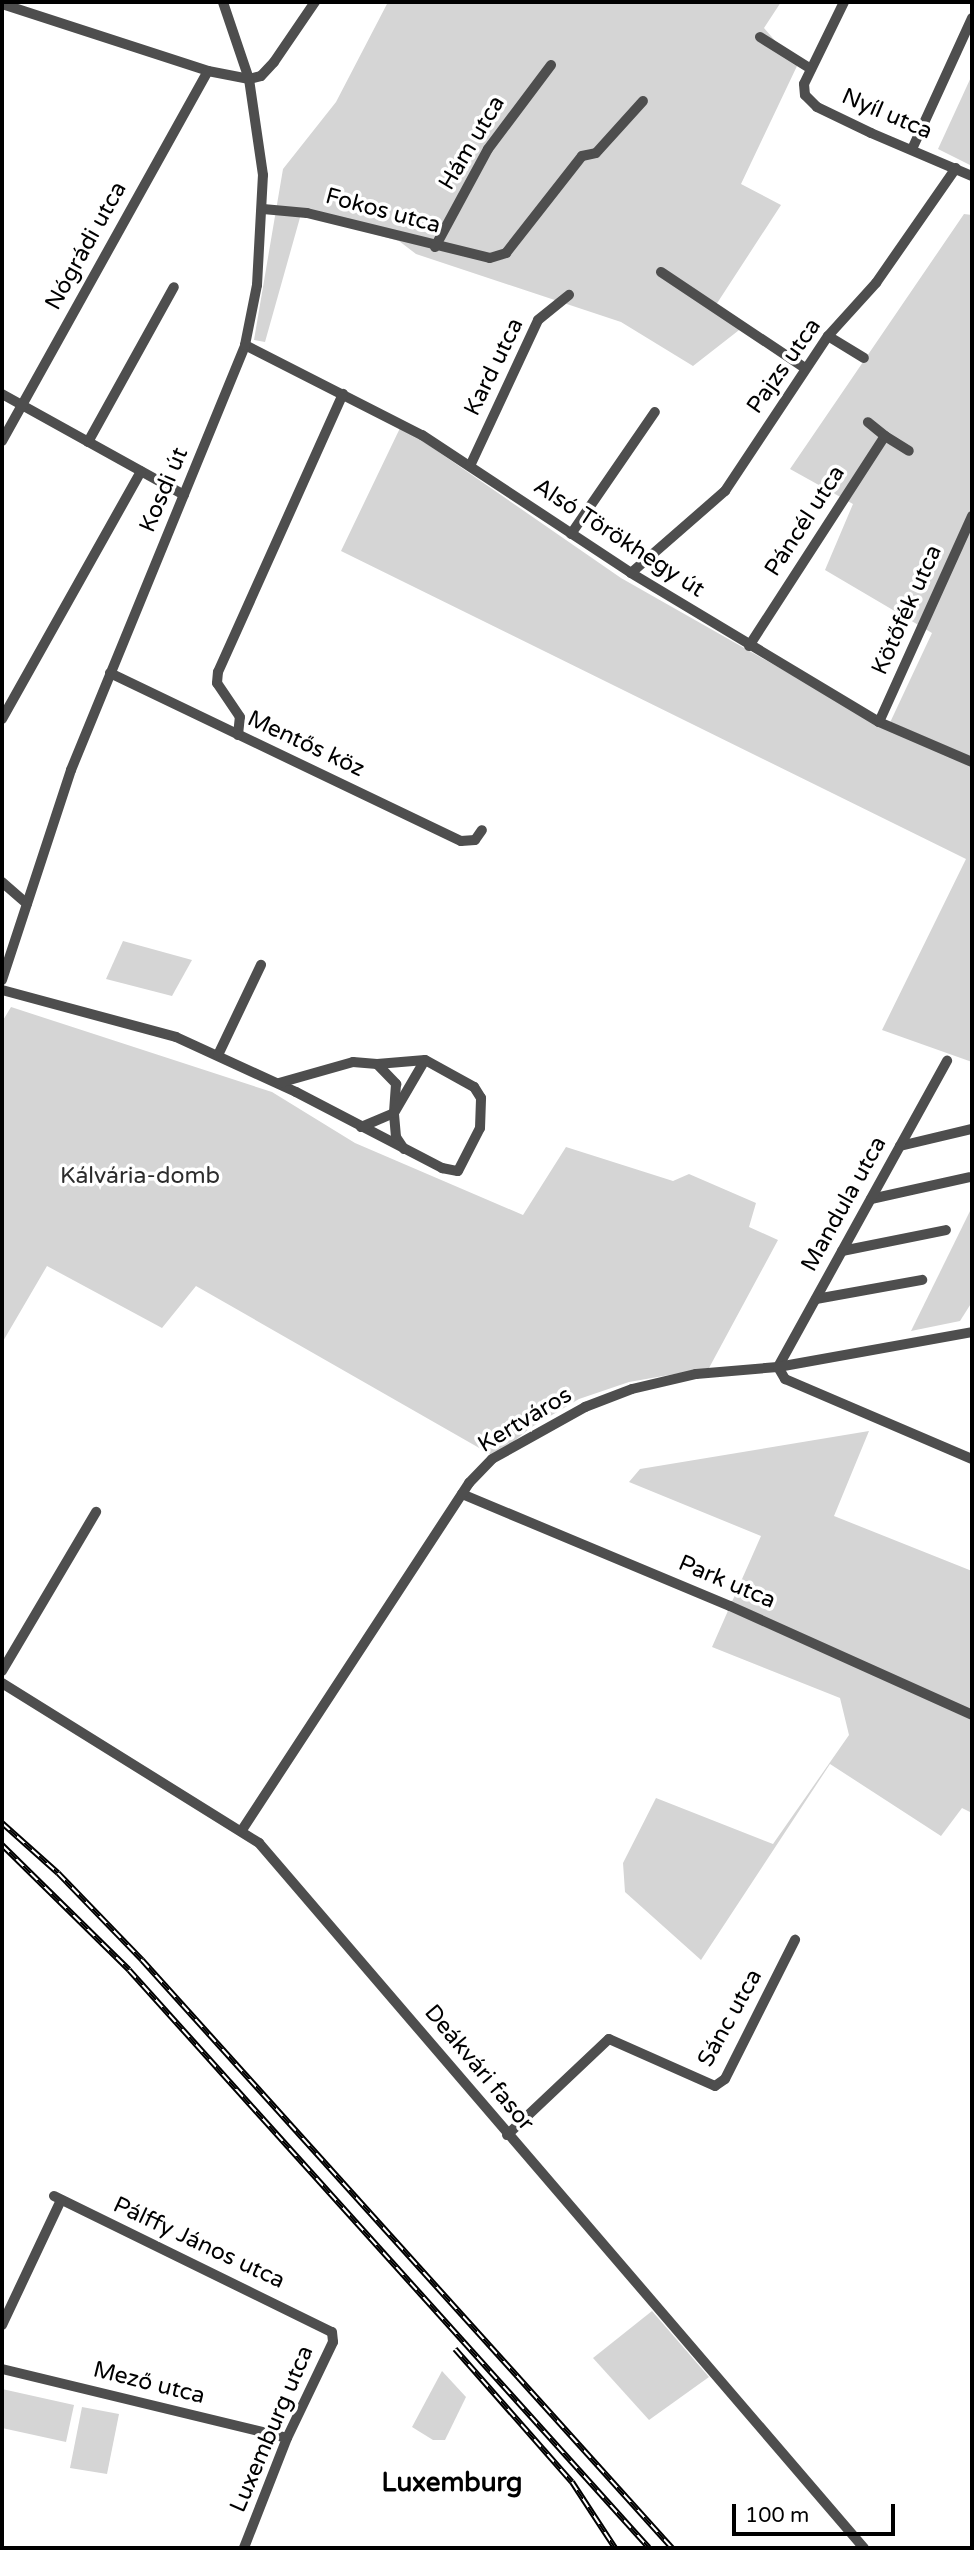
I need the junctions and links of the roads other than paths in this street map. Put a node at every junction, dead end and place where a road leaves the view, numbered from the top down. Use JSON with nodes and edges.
{"nodes":[{"id":1,"x":223,"y":2,"type":"edge"},
{"id":2,"x":315,"y":2,"type":"edge"},
{"id":3,"x":844,"y":2,"type":"edge"},
{"id":4,"x":5,"y":5,"type":"edge"},
{"id":5,"x":2,"y":18,"type":"edge"},
{"id":6,"x":972,"y":18,"type":"edge"},
{"id":7,"x":760,"y":37,"type":"dead end"},
{"id":8,"x":551,"y":65,"type":"dead end"},
{"id":9,"x":811,"y":69,"type":"junction"},
{"id":10,"x":208,"y":71,"type":"junction"},
{"id":11,"x":249,"y":79,"type":"junction"},
{"id":12,"x":643,"y":101,"type":"dead end"},
{"id":13,"x":913,"y":147,"type":"junction"},
{"id":14,"x":956,"y":168,"type":"junction"},
{"id":15,"x":972,"y":176,"type":"edge"},
{"id":16,"x":263,"y":209,"type":"junction"},
{"id":17,"x":435,"y":247,"type":"junction"},
{"id":18,"x":661,"y":272,"type":"dead end"},
{"id":19,"x":174,"y":287,"type":"dead end"},
{"id":20,"x":569,"y":295,"type":"dead end"},
{"id":21,"x":828,"y":336,"type":"junction"},
{"id":22,"x":245,"y":345,"type":"junction"},
{"id":23,"x":864,"y":358,"type":"dead end"},
{"id":24,"x":805,"y":368,"type":"junction"},
{"id":25,"x":2,"y":394,"type":"edge"},
{"id":26,"x":343,"y":394,"type":"junction"},
{"id":27,"x":22,"y":405,"type":"junction"},
{"id":28,"x":655,"y":412,"type":"dead end"},
{"id":29,"x":868,"y":422,"type":"dead end"},
{"id":30,"x":885,"y":436,"type":"junction"},
{"id":31,"x":2,"y":441,"type":"edge"},
{"id":32,"x":88,"y":442,"type":"junction"},
{"id":33,"x":908,"y":451,"type":"dead end"},
{"id":34,"x":470,"y":466,"type":"junction"},
{"id":35,"x":141,"y":471,"type":"junction"},
{"id":36,"x":184,"y":495,"type":"junction"},
{"id":37,"x":972,"y":516,"type":"edge"},
{"id":38,"x":571,"y":534,"type":"junction"},
{"id":39,"x":631,"y":573,"type":"junction"},
{"id":40,"x":749,"y":646,"type":"junction"},
{"id":41,"x":110,"y":673,"type":"junction"},
{"id":42,"x":2,"y":719,"type":"edge"},
{"id":43,"x":879,"y":722,"type":"junction"},
{"id":44,"x":238,"y":735,"type":"junction"},
{"id":45,"x":972,"y":762,"type":"edge"},
{"id":46,"x":482,"y":830,"type":"dead end"},
{"id":47,"x":2,"y":881,"type":"edge"},
{"id":48,"x":27,"y":904,"type":"junction"},
{"id":49,"x":261,"y":965,"type":"dead end"},
{"id":50,"x":2,"y":980,"type":"edge"},
{"id":51,"x":2,"y":990,"type":"edge"},
{"id":52,"x":218,"y":1055,"type":"junction"},
{"id":53,"x":425,"y":1060,"type":"junction"},
{"id":54,"x":947,"y":1061,"type":"dead end"},
{"id":55,"x":377,"y":1064,"type":"junction"},
{"id":56,"x":279,"y":1083,"type":"junction"},
{"id":57,"x":394,"y":1113,"type":"junction"},
{"id":58,"x":360,"y":1127,"type":"junction"},
{"id":59,"x":972,"y":1129,"type":"edge"},
{"id":60,"x":900,"y":1146,"type":"junction"},
{"id":61,"x":404,"y":1149,"type":"junction"},
{"id":62,"x":970,"y":1177,"type":"dead end"},
{"id":63,"x":871,"y":1199,"type":"junction"},
{"id":64,"x":946,"y":1230,"type":"dead end"},
{"id":65,"x":842,"y":1251,"type":"junction"},
{"id":66,"x":922,"y":1280,"type":"dead end"},
{"id":67,"x":816,"y":1299,"type":"junction"},
{"id":68,"x":972,"y":1332,"type":"edge"},
{"id":69,"x":778,"y":1367,"type":"junction"},
{"id":70,"x":972,"y":1459,"type":"edge"},
{"id":71,"x":462,"y":1494,"type":"junction"},
{"id":72,"x":96,"y":1512,"type":"dead end"},
{"id":73,"x":2,"y":1671,"type":"edge"},
{"id":74,"x":2,"y":1683,"type":"edge"},
{"id":75,"x":972,"y":1715,"type":"edge"},
{"id":76,"x":242,"y":1830,"type":"junction"},
{"id":77,"x":795,"y":1940,"type":"dead end"},
{"id":78,"x":508,"y":2136,"type":"junction"},
{"id":79,"x":2,"y":2325,"type":"edge"},
{"id":80,"x":327,"y":2327,"type":"joint"},
{"id":81,"x":2,"y":2369,"type":"edge"},
{"id":82,"x":287,"y":2438,"type":"junction"},
{"id":83,"x":244,"y":2548,"type":"edge"},
{"id":84,"x":864,"y":2548,"type":"edge"}],
"edges":[{"from":1,"to":11,"type":"street","name":"Kosdi út"},
{"from":2,"to":11,"type":"street"},
{"from":3,"to":9,"type":"street"},
{"from":4,"to":5,"type":"street"},
{"from":4,"to":10,"type":"street"},
{"from":6,"to":13,"type":"street"},
{"from":7,"to":9,"type":"street"},
{"from":8,"to":17,"type":"street","name":"Hám utca"},
{"from":9,"to":13,"type":"street","name":"Nyíl utca"},
{"from":10,"to":11,"type":"street"},
{"from":10,"to":27,"type":"street","name":"Nógrádi utca"},
{"from":11,"to":16,"type":"street","name":"Kosdi út"},
{"from":12,"to":17,"type":"street","name":"Fokos utca"},
{"from":13,"to":14,"type":"street","name":"Nyíl utca"},
{"from":14,"to":15,"type":"street","name":"Nyíl utca"},
{"from":14,"to":21,"type":"street","name":"Pajzs utca"},
{"from":16,"to":17,"type":"street","name":"Fokos utca"},
{"from":16,"to":22,"type":"street","name":"Kosdi út"},
{"from":18,"to":24,"type":"street"},
{"from":19,"to":32,"type":"street"},
{"from":20,"to":34,"type":"street","name":"Kard utca"},
{"from":21,"to":23,"type":"street"},
{"from":21,"to":24,"type":"street","name":"Pajzs utca"},
{"from":22,"to":26,"type":"street","name":"Alsó Törökhegy út"},
{"from":22,"to":36,"type":"street","name":"Kosdi út"},
{"from":24,"to":39,"type":"street","name":"Pajzs utca"},
{"from":25,"to":27,"type":"street"},
{"from":26,"to":34,"type":"street","name":"Alsó Törökhegy út"},
{"from":26,"to":44,"type":"street"},
{"from":27,"to":31,"type":"street","name":"Nógrádi utca"},
{"from":27,"to":32,"type":"street"},
{"from":28,"to":38,"type":"street"},
{"from":29,"to":30,"type":"street"},
{"from":30,"to":33,"type":"street"},
{"from":30,"to":40,"type":"street","name":"Páncél utca"},
{"from":32,"to":35,"type":"street"},
{"from":34,"to":38,"type":"street","name":"Alsó Törökhegy út"},
{"from":35,"to":36,"type":"street"},
{"from":35,"to":42,"type":"street"},
{"from":36,"to":41,"type":"street","name":"Kosdi út"},
{"from":37,"to":43,"type":"street","name":"Kötőfék utca"},
{"from":38,"to":39,"type":"street","name":"Alsó Törökhegy út"},
{"from":39,"to":40,"type":"street","name":"Alsó Törökhegy út"},
{"from":40,"to":43,"type":"street","name":"Alsó Törökhegy út"},
{"from":41,"to":44,"type":"street","name":"Mentős köz"},
{"from":41,"to":48,"type":"street","name":"Kosdi út"},
{"from":43,"to":45,"type":"street","name":"Alsó Törökhegy út"},
{"from":44,"to":46,"type":"street","name":"Mentős köz"},
{"from":47,"to":48,"type":"street"},
{"from":48,"to":50,"type":"street","name":"Kosdi út"},
{"from":49,"to":52,"type":"street"},
{"from":51,"to":52,"type":"street"},
{"from":52,"to":56,"type":"street"},
{"from":53,"to":55,"type":"street"},
{"from":53,"to":57,"type":"street"},
{"from":53,"to":61,"type":"street"},
{"from":54,"to":60,"type":"street","name":"Mandula utca"},
{"from":55,"to":56,"type":"street"},
{"from":55,"to":57,"type":"street"},
{"from":56,"to":58,"type":"street"},
{"from":57,"to":58,"type":"street"},
{"from":57,"to":61,"type":"street"},
{"from":58,"to":61,"type":"street"},
{"from":59,"to":60,"type":"street"},
{"from":60,"to":63,"type":"street","name":"Mandula utca"},
{"from":62,"to":63,"type":"street"},
{"from":63,"to":65,"type":"street","name":"Mandula utca"},
{"from":64,"to":65,"type":"street"},
{"from":65,"to":67,"type":"street","name":"Mandula utca"},
{"from":66,"to":67,"type":"street"},
{"from":67,"to":69,"type":"street","name":"Mandula utca"},
{"from":68,"to":69,"type":"street","name":"Kertváros"},
{"from":69,"to":70,"type":"street"},
{"from":69,"to":71,"type":"street","name":"Kertváros"},
{"from":71,"to":75,"type":"street","name":"Park utca"},
{"from":71,"to":76,"type":"street","name":"Kertváros"},
{"from":72,"to":73,"type":"street"},
{"from":74,"to":76,"type":"street","name":"Deákvári fasor"},
{"from":76,"to":78,"type":"street","name":"Deákvári fasor"},
{"from":77,"to":78,"type":"street","name":"Sánc utca"},
{"from":78,"to":84,"type":"street","name":"Deákvári fasor"},
{"from":79,"to":80,"type":"street","name":"Pálffy János utca"},
{"from":80,"to":82,"type":"street","name":"Luxemburg utca"},
{"from":81,"to":82,"type":"street","name":"Mező utca"},
{"from":82,"to":83,"type":"street","name":"Luxemburg utca"}]}
